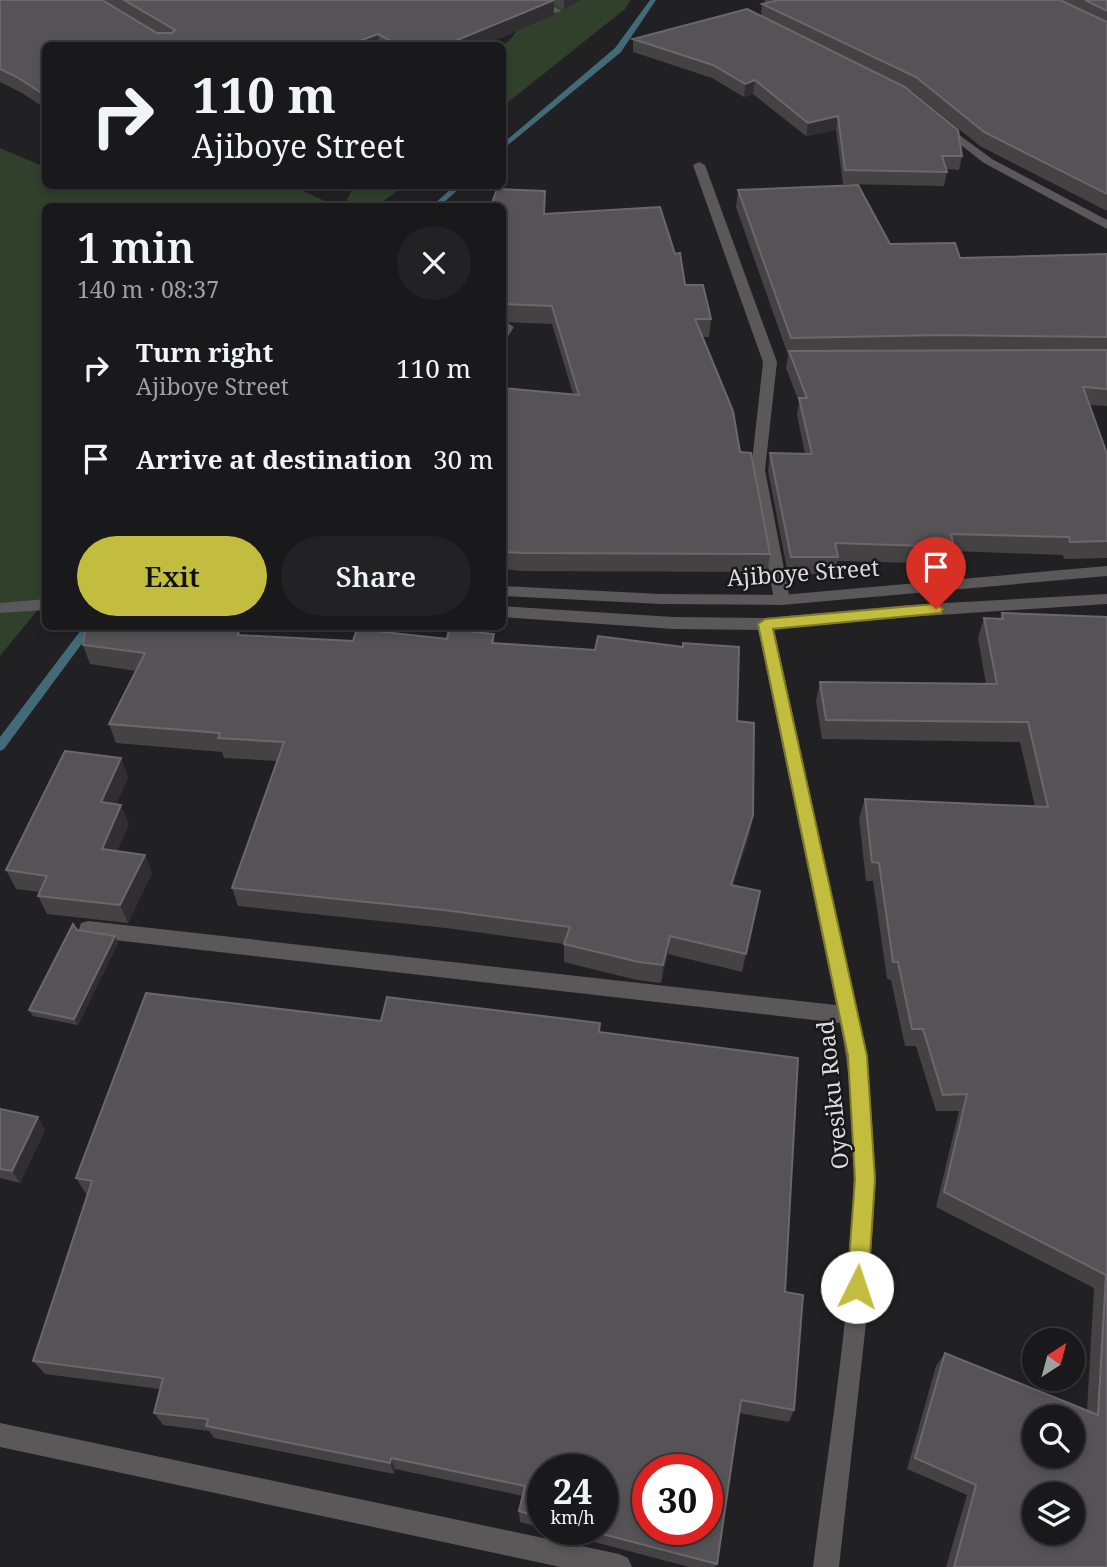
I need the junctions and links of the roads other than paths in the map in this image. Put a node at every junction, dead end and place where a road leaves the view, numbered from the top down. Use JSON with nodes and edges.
{"nodes":[{"id":1,"x":533,"y":0,"type":"edge"},
{"id":2,"x":557,"y":11,"type":"edge"},
{"id":3,"x":936,"y":119,"type":"edge"},
{"id":4,"x":699,"y":164,"type":"dead end"},
{"id":5,"x":1107,"y":225,"type":"edge"},
{"id":6,"x":1107,"y":571,"type":"edge"},
{"id":7,"x":506,"y":591,"type":"edge"},
{"id":8,"x":1107,"y":599,"type":"edge"},
{"id":9,"x":782,"y":600,"type":"junction"},
{"id":10,"x":42,"y":604,"type":"edge"},
{"id":11,"x":0,"y":608,"type":"edge"},
{"id":12,"x":506,"y":611,"type":"edge"},
{"id":13,"x":765,"y":624,"type":"junction"},
{"id":14,"x":89,"y":929,"type":"edge"},
{"id":15,"x":849,"y":1015,"type":"junction"},
{"id":16,"x":0,"y":1435,"type":"edge"},
{"id":17,"x":619,"y":1567,"type":"edge"},
{"id":18,"x":826,"y":1567,"type":"edge"}],
"edges":[{"from":1,"to":2,"type":"street"},
{"from":3,"to":5,"type":"street"},
{"from":4,"to":9,"type":"street"},
{"from":6,"to":9,"type":"street","name":"Ajiboye Street"},
{"from":7,"to":9,"type":"street","name":"Ajiboye Street"},
{"from":8,"to":13,"type":"street","name":"Ajiboye Street"},
{"from":10,"to":11,"type":"street"},
{"from":12,"to":13,"type":"street","name":"Ajiboye Street"},
{"from":13,"to":15,"type":"street","name":"Oyesiku Road"},
{"from":14,"to":15,"type":"street"},
{"from":15,"to":18,"type":"street","name":"Oyesiku Road"},
{"from":16,"to":17,"type":"street"}]}
